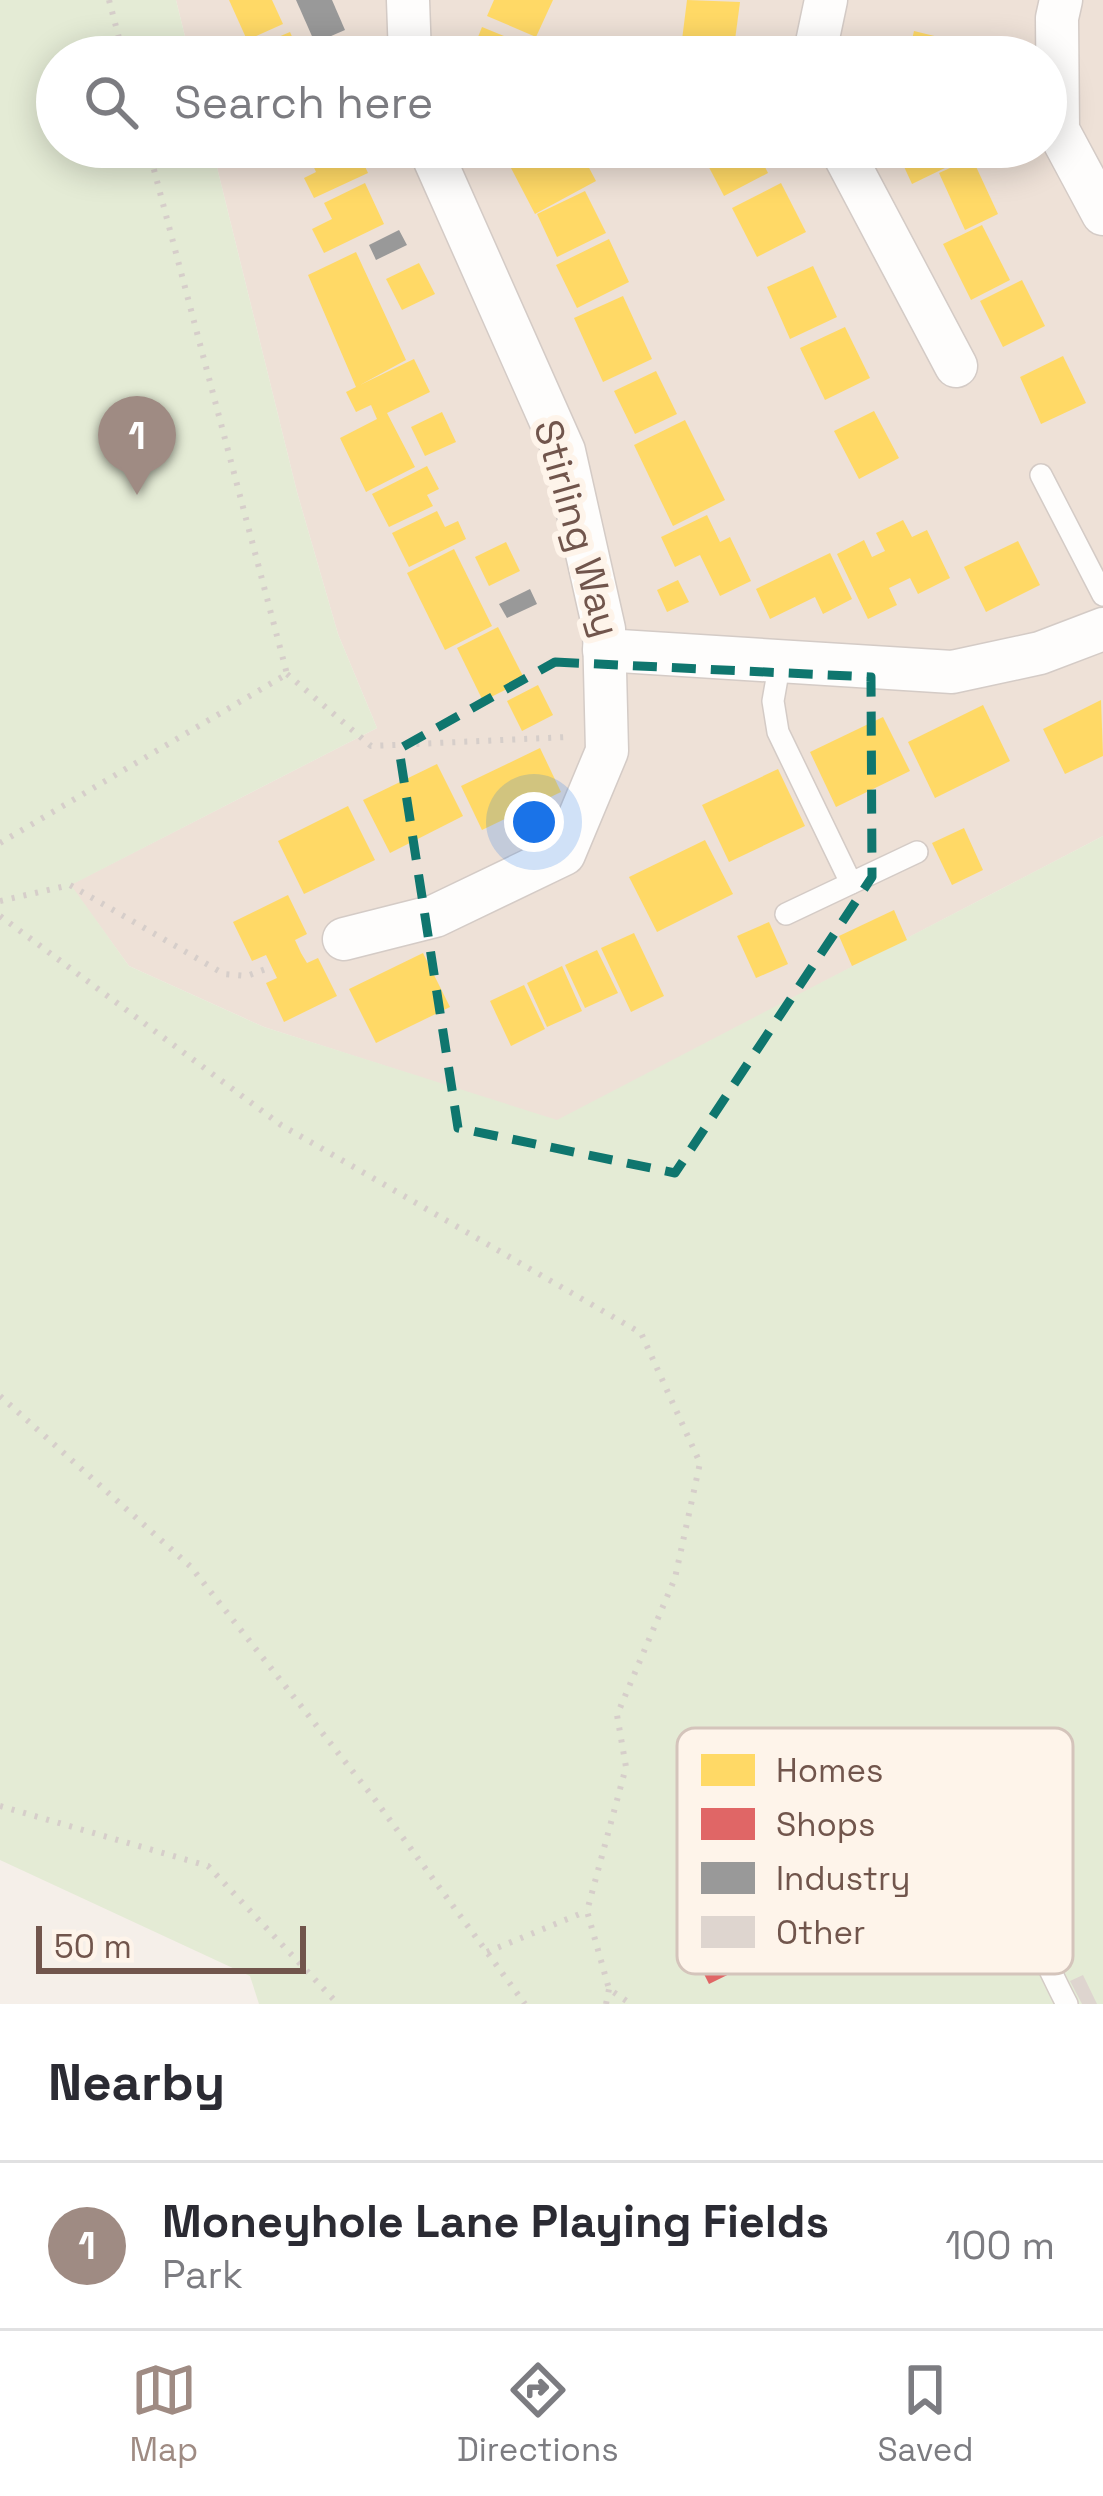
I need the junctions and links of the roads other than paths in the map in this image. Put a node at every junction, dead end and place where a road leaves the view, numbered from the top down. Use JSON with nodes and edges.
{"nodes":[{"id":1,"x":408,"y":0,"type":"edge"},
{"id":2,"x":826,"y":0,"type":"edge"},
{"id":3,"x":1049,"y":2,"type":"edge"},
{"id":4,"x":409,"y":36,"type":"edge"},
{"id":5,"x":818,"y":36,"type":"edge"},
{"id":6,"x":1051,"y":36,"type":"edge"},
{"id":7,"x":1067,"y":147,"type":"edge"},
{"id":8,"x":438,"y":168,"type":"edge"},
{"id":9,"x":851,"y":168,"type":"edge"},
{"id":10,"x":1103,"y":214,"type":"edge"},
{"id":11,"x":956,"y":366,"type":"dead end"},
{"id":12,"x":1040,"y":475,"type":"dead end"},
{"id":13,"x":1103,"y":595,"type":"edge"},
{"id":14,"x":1103,"y":629,"type":"edge"},
{"id":15,"x":604,"y":650,"type":"junction"},
{"id":16,"x":781,"y":662,"type":"junction"},
{"id":17,"x":917,"y":852,"type":"dead end"},
{"id":18,"x":851,"y":883,"type":"junction"},
{"id":19,"x":786,"y":914,"type":"dead end"},
{"id":20,"x":344,"y":939,"type":"dead end"},
{"id":21,"x":1051,"y":1974,"type":"edge"},
{"id":22,"x":1067,"y":2004,"type":"edge"}],
"edges":[{"from":1,"to":4,"type":"street"},
{"from":2,"to":5,"type":"street"},
{"from":3,"to":6,"type":"street"},
{"from":7,"to":10,"type":"street"},
{"from":8,"to":15,"type":"street","name":"Stirling Way"},
{"from":9,"to":11,"type":"street"},
{"from":12,"to":13,"type":"lane"},
{"from":14,"to":16,"type":"street","name":"Stirling Way"},
{"from":15,"to":16,"type":"street","name":"Stirling Way"},
{"from":15,"to":20,"type":"street"},
{"from":16,"to":18,"type":"lane"},
{"from":17,"to":18,"type":"lane"},
{"from":18,"to":19,"type":"lane"},
{"from":21,"to":22,"type":"lane"}]}
